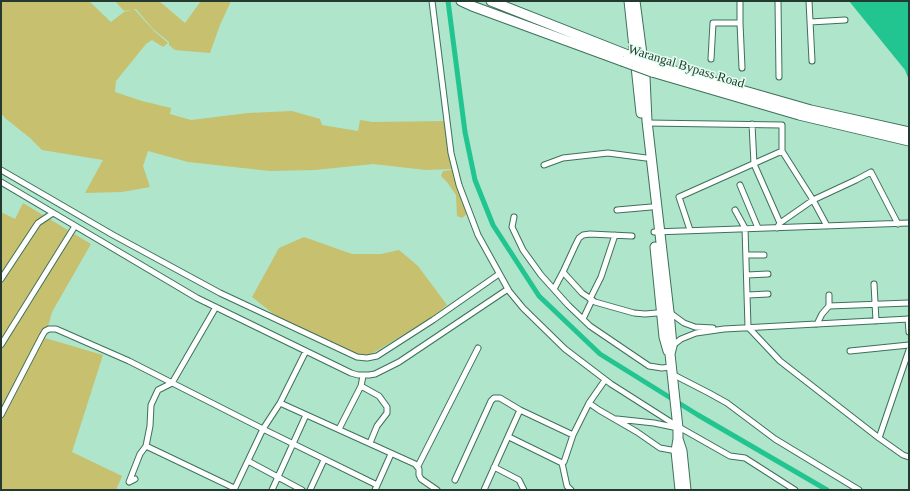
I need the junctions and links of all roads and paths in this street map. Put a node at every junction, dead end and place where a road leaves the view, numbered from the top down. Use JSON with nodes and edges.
{"nodes":[{"id":1,"x":432,"y":1,"type":"edge"},
{"id":2,"x":461,"y":1,"type":"edge"},
{"id":3,"x":491,"y":1,"type":"edge"},
{"id":4,"x":629,"y":1,"type":"edge"},
{"id":5,"x":635,"y":1,"type":"edge"},
{"id":6,"x":740,"y":1,"type":"edge"},
{"id":7,"x":778,"y":1,"type":"edge"},
{"id":8,"x":809,"y":1,"type":"edge"},
{"id":9,"x":845,"y":20,"type":"dead end"},
{"id":10,"x":810,"y":22,"type":"junction"},
{"id":11,"x":740,"y":23,"type":"junction"},
{"id":12,"x":625,"y":58,"type":"junction"},
{"id":13,"x":711,"y":59,"type":"dead end"},
{"id":14,"x":812,"y":61,"type":"dead end"},
{"id":15,"x":653,"y":68,"type":"junction"},
{"id":16,"x":742,"y":68,"type":"dead end"},
{"id":17,"x":780,"y":77,"type":"dead end"},
{"id":18,"x":647,"y":123,"type":"junction"},
{"id":19,"x":752,"y":124,"type":"junction"},
{"id":20,"x":909,"y":132,"type":"edge"},
{"id":21,"x":909,"y":141,"type":"edge"},
{"id":22,"x":782,"y":151,"type":"junction"},
{"id":23,"x":646,"y":158,"type":"junction"},
{"id":24,"x":754,"y":164,"type":"junction"},
{"id":25,"x":544,"y":165,"type":"dead end"},
{"id":26,"x":1,"y":170,"type":"edge"},
{"id":27,"x":1,"y":182,"type":"edge"},
{"id":28,"x":740,"y":185,"type":"dead end"},
{"id":29,"x":813,"y":200,"type":"junction"},
{"id":30,"x":652,"y":207,"type":"junction"},
{"id":31,"x":617,"y":210,"type":"dead end"},
{"id":32,"x":735,"y":210,"type":"dead end"},
{"id":33,"x":53,"y":213,"type":"junction"},
{"id":34,"x":514,"y":217,"type":"dead end"},
{"id":35,"x":909,"y":223,"type":"edge"},
{"id":36,"x":898,"y":224,"type":"junction"},
{"id":37,"x":779,"y":225,"type":"junction"},
{"id":38,"x":75,"y":226,"type":"junction"},
{"id":39,"x":827,"y":226,"type":"junction"},
{"id":40,"x":746,"y":228,"type":"junction"},
{"id":41,"x":758,"y":228,"type":"junction"},
{"id":42,"x":690,"y":230,"type":"junction"},
{"id":43,"x":657,"y":232,"type":"junction"},
{"id":44,"x":615,"y":235,"type":"junction"},
{"id":45,"x":632,"y":236,"type":"dead end"},
{"id":46,"x":746,"y":255,"type":"junction"},
{"id":47,"x":764,"y":255,"type":"dead end"},
{"id":48,"x":563,"y":272,"type":"junction"},
{"id":49,"x":499,"y":274,"type":"junction"},
{"id":50,"x":768,"y":274,"type":"dead end"},
{"id":51,"x":747,"y":275,"type":"junction"},
{"id":52,"x":1,"y":279,"type":"edge"},
{"id":53,"x":874,"y":284,"type":"dead end"},
{"id":54,"x":508,"y":289,"type":"junction"},
{"id":55,"x":554,"y":289,"type":"junction"},
{"id":56,"x":768,"y":294,"type":"dead end"},
{"id":57,"x":828,"y":295,"type":"dead end"},
{"id":58,"x":748,"y":296,"type":"junction"},
{"id":59,"x":591,"y":299,"type":"junction"},
{"id":60,"x":909,"y":303,"type":"edge"},
{"id":61,"x":876,"y":305,"type":"junction"},
{"id":62,"x":829,"y":306,"type":"junction"},
{"id":63,"x":216,"y":307,"type":"junction"},
{"id":64,"x":665,"y":312,"type":"junction"},
{"id":65,"x":582,"y":319,"type":"junction"},
{"id":66,"x":908,"y":319,"type":"edge"},
{"id":67,"x":876,"y":321,"type":"junction"},
{"id":68,"x":817,"y":324,"type":"junction"},
{"id":69,"x":748,"y":328,"type":"junction"},
{"id":70,"x":724,"y":329,"type":"junction"},
{"id":71,"x":909,"y":332,"type":"edge"},
{"id":72,"x":1,"y":345,"type":"edge"},
{"id":73,"x":909,"y":345,"type":"edge"},
{"id":74,"x":478,"y":348,"type":"dead end"},
{"id":75,"x":671,"y":350,"type":"junction"},
{"id":76,"x":909,"y":350,"type":"edge"},
{"id":77,"x":306,"y":351,"type":"junction"},
{"id":78,"x":850,"y":351,"type":"dead end"},
{"id":79,"x":672,"y":374,"type":"junction"},
{"id":80,"x":363,"y":376,"type":"junction"},
{"id":81,"x":605,"y":380,"type":"junction"},
{"id":82,"x":172,"y":383,"type":"junction"},
{"id":83,"x":361,"y":386,"type":"junction"},
{"id":84,"x":280,"y":403,"type":"junction"},
{"id":85,"x":589,"y":403,"type":"junction"},
{"id":86,"x":520,"y":410,"type":"junction"},
{"id":87,"x":1,"y":415,"type":"edge"},
{"id":88,"x":306,"y":415,"type":"junction"},
{"id":89,"x":615,"y":419,"type":"junction"},
{"id":90,"x":677,"y":426,"type":"junction"},
{"id":91,"x":263,"y":429,"type":"junction"},
{"id":92,"x":339,"y":429,"type":"junction"},
{"id":93,"x":573,"y":435,"type":"junction"},
{"id":94,"x":509,"y":437,"type":"junction"},
{"id":95,"x":879,"y":438,"type":"junction"},
{"id":96,"x":370,"y":443,"type":"junction"},
{"id":97,"x":294,"y":444,"type":"junction"},
{"id":98,"x":146,"y":446,"type":"junction"},
{"id":99,"x":679,"y":451,"type":"junction"},
{"id":100,"x":391,"y":454,"type":"junction"},
{"id":101,"x":909,"y":458,"type":"edge"},
{"id":102,"x":324,"y":460,"type":"junction"},
{"id":103,"x":248,"y":461,"type":"junction"},
{"id":104,"x":562,"y":464,"type":"junction"},
{"id":105,"x":418,"y":466,"type":"junction"},
{"id":106,"x":494,"y":467,"type":"junction"},
{"id":107,"x":278,"y":476,"type":"junction"},
{"id":108,"x":135,"y":479,"type":"dead end"},
{"id":109,"x":455,"y":480,"type":"dead end"},
{"id":110,"x":377,"y":484,"type":"junction"},
{"id":111,"x":234,"y":489,"type":"edge"},
{"id":112,"x":272,"y":490,"type":"edge"},
{"id":113,"x":302,"y":490,"type":"edge"},
{"id":114,"x":310,"y":490,"type":"edge"},
{"id":115,"x":374,"y":490,"type":"edge"},
{"id":116,"x":437,"y":490,"type":"edge"},
{"id":117,"x":484,"y":490,"type":"edge"},
{"id":118,"x":524,"y":490,"type":"edge"},
{"id":119,"x":571,"y":490,"type":"edge"},
{"id":120,"x":680,"y":490,"type":"edge"},
{"id":121,"x":686,"y":490,"type":"edge"},
{"id":122,"x":794,"y":490,"type":"edge"},
{"id":123,"x":859,"y":490,"type":"edge"}],
"edges":[{"from":1,"to":49,"type":"street"},
{"from":2,"to":12,"type":"highway","name":"Warangal Bypass Road"},
{"from":3,"to":12,"type":"highway","name":"Warangal Bypass Road"},
{"from":4,"to":23,"type":"highway"},
{"from":5,"to":18,"type":"highway"},
{"from":6,"to":11,"type":"street"},
{"from":7,"to":17,"type":"street"},
{"from":8,"to":10,"type":"street"},
{"from":9,"to":10,"type":"street"},
{"from":10,"to":14,"type":"street"},
{"from":11,"to":13,"type":"street"},
{"from":11,"to":16,"type":"street"},
{"from":12,"to":15,"type":"highway","name":"Warangal Bypass Road","bridge":true},
{"from":15,"to":20,"type":"highway","name":"Warangal Bypass Road"},
{"from":15,"to":21,"type":"highway","name":"Warangal Bypass Road"},
{"from":18,"to":19,"type":"street"},
{"from":18,"to":43,"type":"highway"},
{"from":19,"to":22,"type":"street"},
{"from":19,"to":24,"type":"street"},
{"from":22,"to":24,"type":"street"},
{"from":22,"to":29,"type":"street"},
{"from":23,"to":25,"type":"street"},
{"from":23,"to":30,"type":"highway"},
{"from":24,"to":37,"type":"street"},
{"from":24,"to":42,"type":"street"},
{"from":26,"to":49,"type":"street"},
{"from":27,"to":33,"type":"street"},
{"from":28,"to":41,"type":"street"},
{"from":29,"to":36,"type":"street"},
{"from":29,"to":37,"type":"street"},
{"from":29,"to":39,"type":"street"},
{"from":30,"to":31,"type":"street"},
{"from":30,"to":43,"type":"highway"},
{"from":32,"to":40,"type":"street"},
{"from":33,"to":38,"type":"street"},
{"from":33,"to":52,"type":"street"},
{"from":34,"to":55,"type":"street"},
{"from":35,"to":36,"type":"street"},
{"from":36,"to":39,"type":"street"},
{"from":37,"to":39,"type":"street"},
{"from":37,"to":41,"type":"street"},
{"from":38,"to":63,"type":"street"},
{"from":38,"to":72,"type":"street"},
{"from":40,"to":41,"type":"street"},
{"from":40,"to":42,"type":"street"},
{"from":40,"to":46,"type":"street"},
{"from":42,"to":43,"type":"street"},
{"from":43,"to":64,"type":"highway"},
{"from":44,"to":45,"type":"street"},
{"from":44,"to":48,"type":"street"},
{"from":44,"to":59,"type":"street"},
{"from":46,"to":47,"type":"street"},
{"from":46,"to":51,"type":"street"},
{"from":48,"to":55,"type":"street"},
{"from":48,"to":59,"type":"street"},
{"from":49,"to":54,"type":"street"},
{"from":50,"to":51,"type":"street"},
{"from":51,"to":58,"type":"street"},
{"from":53,"to":61,"type":"street"},
{"from":54,"to":80,"type":"street"},
{"from":54,"to":81,"type":"street"},
{"from":55,"to":65,"type":"street"},
{"from":56,"to":58,"type":"street"},
{"from":57,"to":62,"type":"street"},
{"from":58,"to":69,"type":"street"},
{"from":59,"to":64,"type":"street"},
{"from":59,"to":65,"type":"street"},
{"from":60,"to":61,"type":"street"},
{"from":61,"to":62,"type":"street"},
{"from":61,"to":67,"type":"street"},
{"from":62,"to":68,"type":"street"},
{"from":63,"to":77,"type":"street"},
{"from":63,"to":82,"type":"street"},
{"from":64,"to":70,"type":"street"},
{"from":64,"to":75,"type":"highway"},
{"from":65,"to":79,"type":"street"},
{"from":66,"to":67,"type":"street"},
{"from":66,"to":71,"type":"street"},
{"from":67,"to":68,"type":"street"},
{"from":68,"to":69,"type":"street"},
{"from":69,"to":70,"type":"street"},
{"from":69,"to":95,"type":"street"},
{"from":70,"to":75,"type":"street"},
{"from":73,"to":78,"type":"street"},
{"from":74,"to":105,"type":"street"},
{"from":75,"to":79,"type":"highway"},
{"from":76,"to":95,"type":"street"},
{"from":77,"to":80,"type":"street"},
{"from":77,"to":84,"type":"street"},
{"from":79,"to":90,"type":"highway"},
{"from":79,"to":123,"type":"street"},
{"from":80,"to":83,"type":"street"},
{"from":81,"to":85,"type":"street"},
{"from":81,"to":90,"type":"street"},
{"from":82,"to":87,"type":"street"},
{"from":82,"to":91,"type":"street"},
{"from":82,"to":98,"type":"street"},
{"from":83,"to":92,"type":"street"},
{"from":83,"to":96,"type":"street"},
{"from":84,"to":88,"type":"street"},
{"from":84,"to":91,"type":"street"},
{"from":85,"to":89,"type":"street"},
{"from":85,"to":93,"type":"street"},
{"from":86,"to":93,"type":"street"},
{"from":86,"to":94,"type":"street"},
{"from":86,"to":109,"type":"street"},
{"from":88,"to":92,"type":"street"},
{"from":88,"to":97,"type":"street"},
{"from":89,"to":90,"type":"street"},
{"from":89,"to":99,"type":"street"},
{"from":90,"to":99,"type":"highway"},
{"from":90,"to":122,"type":"street"},
{"from":91,"to":97,"type":"street"},
{"from":91,"to":103,"type":"street"},
{"from":92,"to":96,"type":"street"},
{"from":93,"to":104,"type":"street"},
{"from":94,"to":104,"type":"street"},
{"from":94,"to":106,"type":"street"},
{"from":95,"to":101,"type":"street"},
{"from":96,"to":100,"type":"street"},
{"from":97,"to":102,"type":"street"},
{"from":97,"to":107,"type":"street"},
{"from":98,"to":108,"type":"street"},
{"from":98,"to":111,"type":"street"},
{"from":99,"to":120,"type":"highway"},
{"from":99,"to":121,"type":"highway"},
{"from":100,"to":105,"type":"street"},
{"from":100,"to":110,"type":"street"},
{"from":102,"to":110,"type":"street"},
{"from":102,"to":114,"type":"street"},
{"from":103,"to":107,"type":"street"},
{"from":103,"to":111,"type":"street"},
{"from":104,"to":119,"type":"street"},
{"from":105,"to":116,"type":"street"},
{"from":106,"to":117,"type":"street"},
{"from":106,"to":118,"type":"street"},
{"from":107,"to":112,"type":"street"},
{"from":107,"to":113,"type":"street"},
{"from":110,"to":115,"type":"street"}]}
